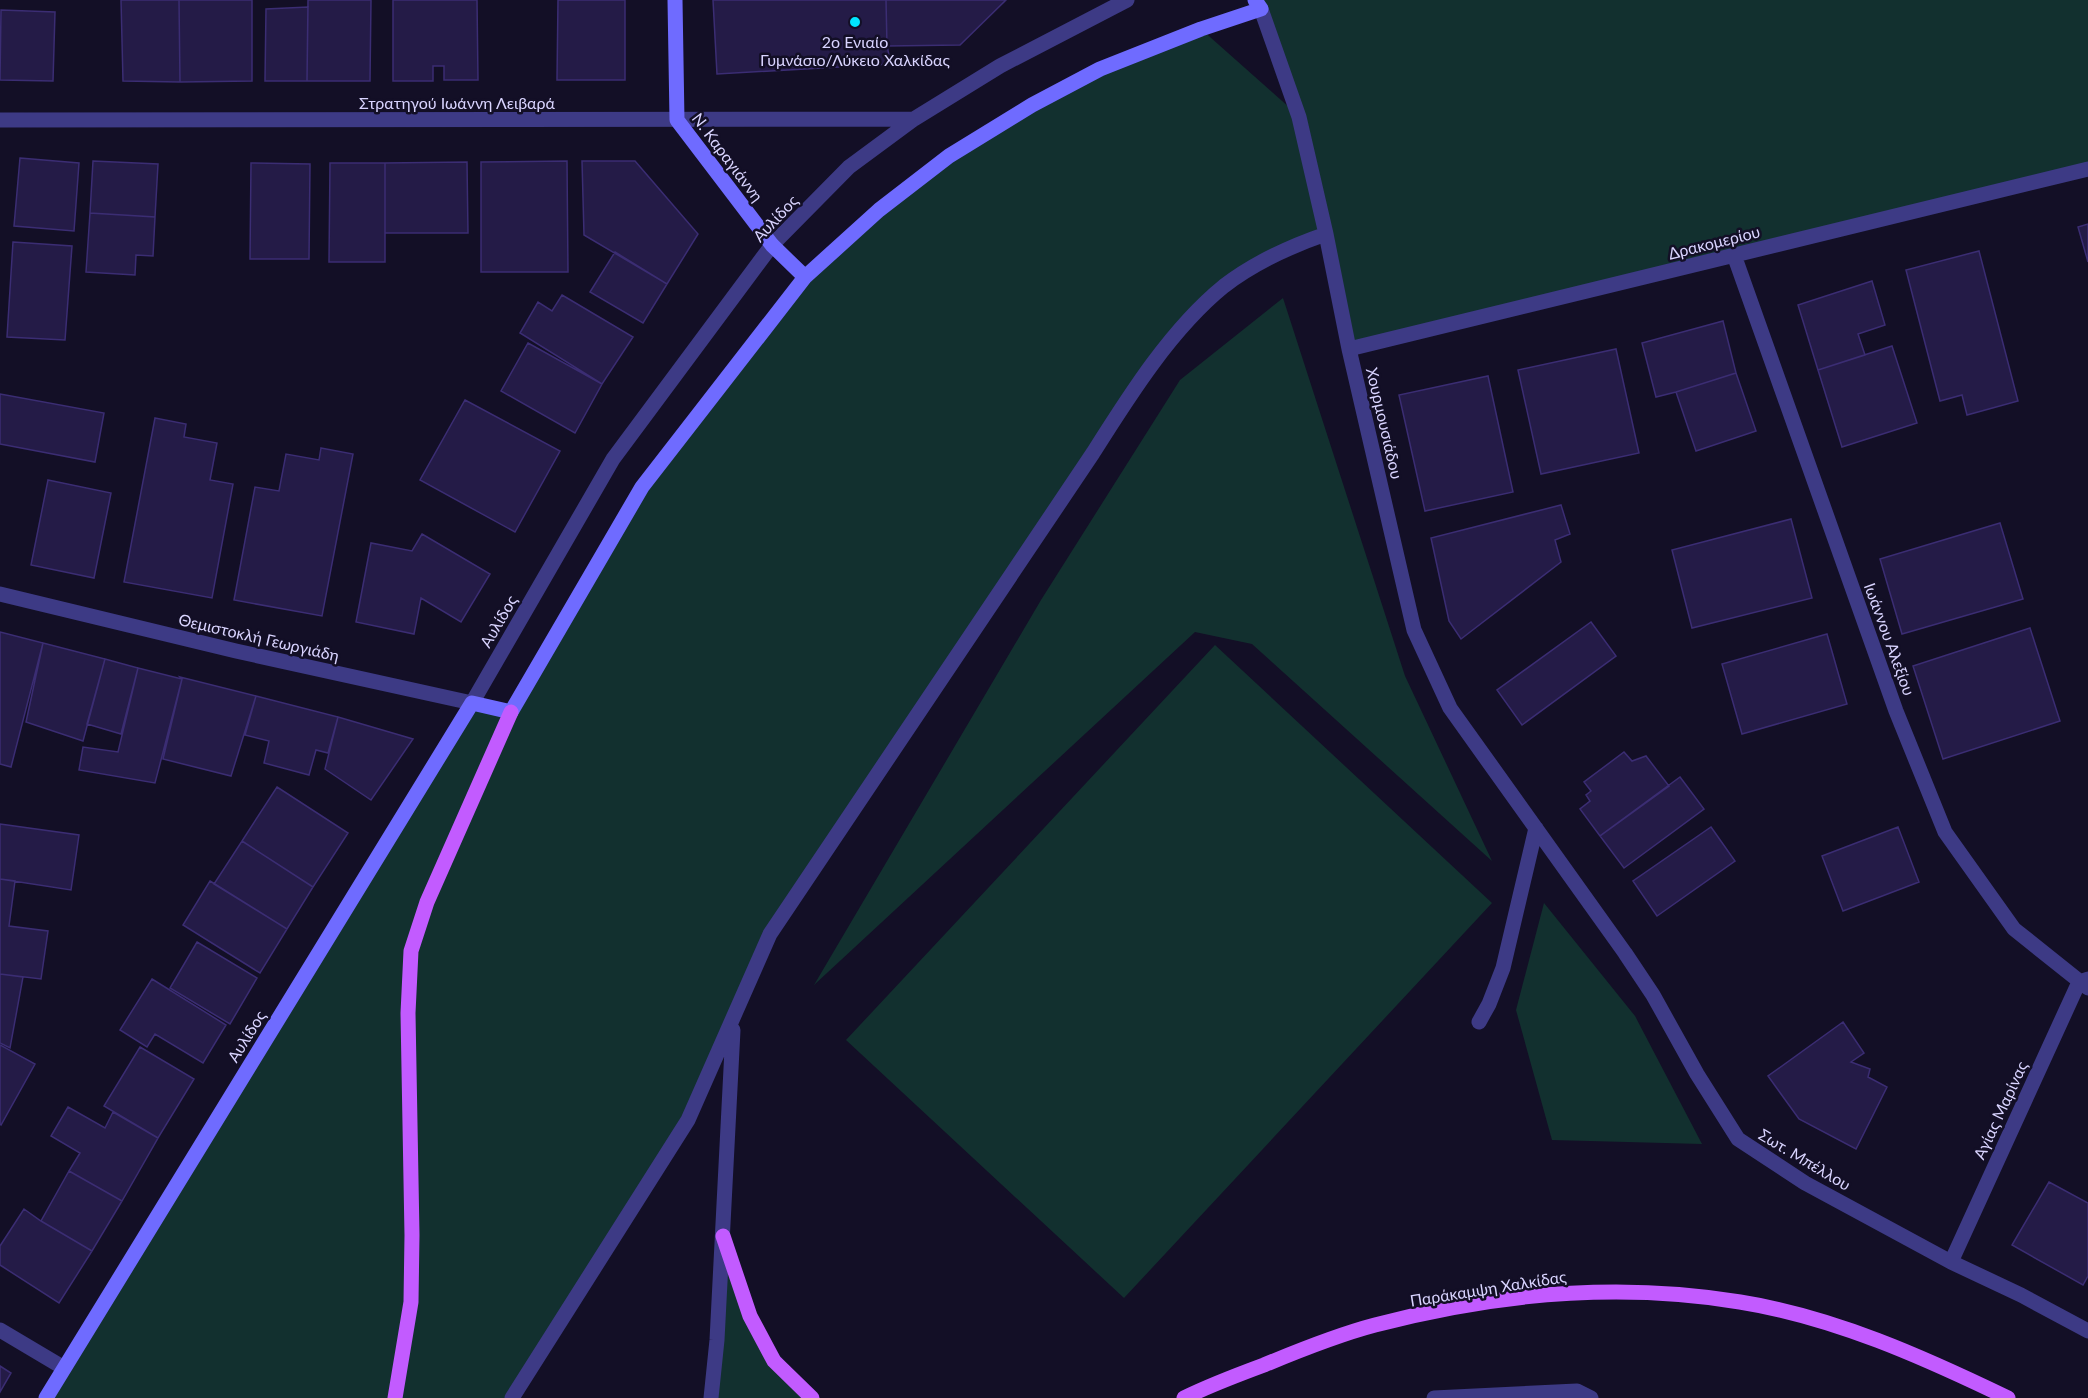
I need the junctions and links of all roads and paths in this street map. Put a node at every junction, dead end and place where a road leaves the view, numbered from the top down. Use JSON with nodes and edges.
{"nodes":[{"id":1,"x":675,"y":0,"type":"edge"},
{"id":2,"x":1127,"y":0,"type":"edge"},
{"id":3,"x":1258,"y":5,"type":"edge"},
{"id":4,"x":914,"y":119,"type":"junction"},
{"id":5,"x":0,"y":120,"type":"edge"},
{"id":6,"x":677,"y":120,"type":"junction"},
{"id":7,"x":2088,"y":169,"type":"edge"},
{"id":8,"x":1326,"y":234,"type":"junction"},
{"id":9,"x":772,"y":245,"type":"junction"},
{"id":10,"x":1734,"y":255,"type":"junction"},
{"id":11,"x":805,"y":277,"type":"junction"},
{"id":12,"x":1349,"y":349,"type":"junction"},
{"id":13,"x":0,"y":594,"type":"edge"},
{"id":14,"x":472,"y":703,"type":"junction"},
{"id":15,"x":511,"y":712,"type":"junction"},
{"id":16,"x":1536,"y":828,"type":"junction"},
{"id":17,"x":2085,"y":983,"type":"edge"},
{"id":18,"x":733,"y":1021,"type":"junction"},
{"id":19,"x":1479,"y":1022,"type":"dead end"},
{"id":20,"x":723,"y":1236,"type":"junction"},
{"id":21,"x":1951,"y":1262,"type":"junction"},
{"id":22,"x":0,"y":1330,"type":"edge"},
{"id":23,"x":2088,"y":1331,"type":"edge"},
{"id":24,"x":64,"y":1368,"type":"junction"},
{"id":25,"x":46,"y":1398,"type":"edge"},
{"id":26,"x":395,"y":1398,"type":"edge"},
{"id":27,"x":512,"y":1398,"type":"edge"},
{"id":28,"x":711,"y":1398,"type":"edge"},
{"id":29,"x":812,"y":1398,"type":"edge"},
{"id":30,"x":1184,"y":1398,"type":"edge"},
{"id":31,"x":1434,"y":1398,"type":"edge"},
{"id":32,"x":1591,"y":1398,"type":"edge"},
{"id":33,"x":2008,"y":1398,"type":"edge"}],
"edges":[{"from":1,"to":6,"type":"street","name":"Ν. Καραγιάννη"},
{"from":2,"to":4,"type":"street","name":"Αυλίδος"},
{"from":3,"to":8,"type":"street","name":"Χουρμουσιάδου"},
{"from":3,"to":11,"type":"street"},
{"from":4,"to":6,"type":"street","name":"Στρατηγού Ιωάννη Λειβαρά"},
{"from":4,"to":9,"type":"street","name":"Αυλίδος"},
{"from":5,"to":6,"type":"street","name":"Στρατηγού Ιωάννη Λειβαρά"},
{"from":6,"to":9,"type":"street","name":"Ν. Καραγιάννη"},
{"from":7,"to":10,"type":"street","name":"Δρακομερίου"},
{"from":8,"to":12,"type":"street","name":"Χουρμουσιάδου"},
{"from":8,"to":18,"type":"street"},
{"from":9,"to":11,"type":"street","name":"Ν. Καραγιάννη"},
{"from":9,"to":14,"type":"street","name":"Αυλίδος"},
{"from":10,"to":12,"type":"street","name":"Δρακομερίου"},
{"from":10,"to":17,"type":"street","name":"Ιωάννου Αλεξίου"},
{"from":11,"to":15,"type":"street"},
{"from":12,"to":16,"type":"street","name":"Χουρμουσιάδου"},
{"from":13,"to":14,"type":"street","name":"Θεμιστοκλή Γεωργιάδη"},
{"from":14,"to":15,"type":"street","name":"Θεμιστοκλή Γεωργιάδη"},
{"from":14,"to":24,"type":"street","name":"Αυλίδος"},
{"from":15,"to":26,"type":"main road"},
{"from":16,"to":19,"type":"street"},
{"from":16,"to":21,"type":"street","name":"Σωτ. Μπέλλου"},
{"from":17,"to":21,"type":"street","name":"Αγίας Μαρίνας"},
{"from":18,"to":20,"type":"street"},
{"from":18,"to":27,"type":"street"},
{"from":20,"to":28,"type":"street"},
{"from":20,"to":29,"type":"main road"},
{"from":21,"to":23,"type":"street","name":"Σωτ. Μπέλλου"},
{"from":22,"to":24,"type":"street"},
{"from":24,"to":25,"type":"street","name":"Αυλίδος"},
{"from":30,"to":33,"type":"main road","name":"Παράκαμψη Χαλκίδας"},
{"from":31,"to":32,"type":"street"}]}
